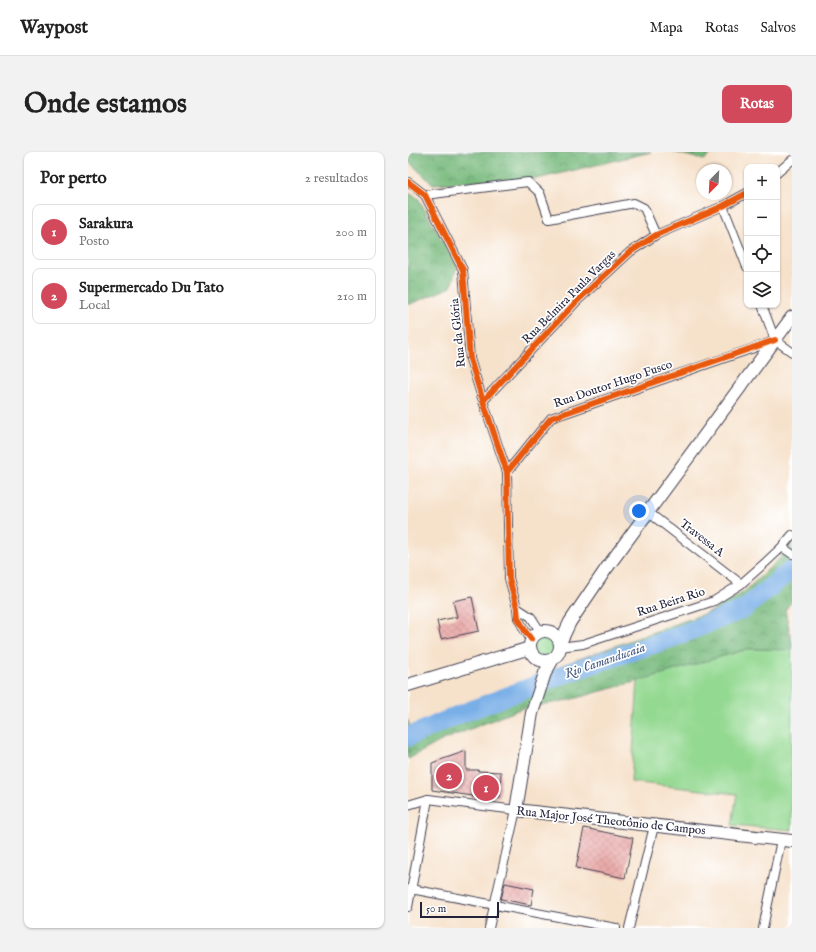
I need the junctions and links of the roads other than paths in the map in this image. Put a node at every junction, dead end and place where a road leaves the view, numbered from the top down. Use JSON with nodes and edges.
{"nodes":[{"id":1,"x":792,"y":160,"type":"edge"},
{"id":2,"x":780,"y":170,"type":"edge"},
{"id":3,"x":408,"y":182,"type":"edge"},
{"id":4,"x":424,"y":195,"type":"junction"},
{"id":5,"x":744,"y":195,"type":"edge"},
{"id":6,"x":723,"y":206,"type":"junction"},
{"id":7,"x":656,"y":235,"type":"junction"},
{"id":8,"x":744,"y":259,"type":"edge"},
{"id":9,"x":763,"y":308,"type":"edge"},
{"id":10,"x":792,"y":317,"type":"edge"},
{"id":11,"x":775,"y":340,"type":"junction"},
{"id":12,"x":792,"y":352,"type":"edge"},
{"id":13,"x":483,"y":401,"type":"junction"},
{"id":14,"x":507,"y":472,"type":"junction"},
{"id":15,"x":648,"y":512,"type":"junction"},
{"id":16,"x":792,"y":535,"type":"edge"},
{"id":17,"x":782,"y":547,"type":"junction"},
{"id":18,"x":792,"y":554,"type":"edge"},
{"id":19,"x":741,"y":584,"type":"junction"},
{"id":20,"x":517,"y":608,"type":"junction"},
{"id":21,"x":570,"y":622,"type":"junction"},
{"id":22,"x":537,"y":638,"type":"junction"},
{"id":23,"x":560,"y":645,"type":"junction"},
{"id":24,"x":538,"y":659,"type":"junction"},
{"id":25,"x":552,"y":659,"type":"junction"},
{"id":26,"x":545,"y":673,"type":"junction"},
{"id":27,"x":408,"y":685,"type":"edge"},
{"id":28,"x":428,"y":799,"type":"junction"},
{"id":29,"x":408,"y":805,"type":"edge"},
{"id":30,"x":516,"y":810,"type":"junction"},
{"id":31,"x":654,"y":826,"type":"junction"},
{"id":32,"x":787,"y":840,"type":"edge"},
{"id":33,"x":411,"y":889,"type":"junction"},
{"id":34,"x":495,"y":905,"type":"junction"},
{"id":35,"x":408,"y":907,"type":"edge"},
{"id":36,"x":489,"y":928,"type":"edge"},
{"id":37,"x":616,"y":928,"type":"edge"},
{"id":38,"x":629,"y":928,"type":"edge"},
{"id":39,"x":763,"y":928,"type":"edge"}],
"edges":[{"from":1,"to":2,"type":"street"},
{"from":3,"to":4,"type":"street"},
{"from":4,"to":7,"type":"street"},
{"from":4,"to":13,"type":"street","name":"Rua da Glória"},
{"from":5,"to":6,"type":"street","name":"Rua Belmira Paula Vargas"},
{"from":6,"to":7,"type":"street","name":"Rua Belmira Paula Vargas"},
{"from":6,"to":8,"type":"street"},
{"from":7,"to":13,"type":"street","name":"Rua Belmira Paula Vargas"},
{"from":9,"to":11,"type":"street"},
{"from":10,"to":11,"type":"main road"},
{"from":11,"to":12,"type":"street"},
{"from":11,"to":14,"type":"street","name":"Rua Doutor Hugo Fusco"},
{"from":11,"to":15,"type":"main road"},
{"from":13,"to":14,"type":"street","name":"Rua da Glória"},
{"from":14,"to":20,"type":"street"},
{"from":15,"to":19,"type":"street","name":"Travessa A"},
{"from":15,"to":21,"type":"main road"},
{"from":16,"to":17,"type":"street","name":"Rua Beira Rio"},
{"from":17,"to":18,"type":"street"},
{"from":17,"to":19,"type":"street","name":"Rua Beira Rio"},
{"from":19,"to":23,"type":"street","name":"Rua Beira Rio"},
{"from":20,"to":22,"type":"street"},
{"from":20,"to":22,"type":"street"},
{"from":21,"to":22,"type":"main road"},
{"from":21,"to":23,"type":"main road"},
{"from":22,"to":23,"type":"main road"},
{"from":22,"to":24,"type":"main road"},
{"from":22,"to":27,"type":"main road"},
{"from":23,"to":25,"type":"main road"},
{"from":24,"to":25,"type":"main road"},
{"from":24,"to":26,"type":"main road"},
{"from":25,"to":26,"type":"main road"},
{"from":26,"to":30,"type":"main road"},
{"from":28,"to":29,"type":"street","name":"Rua Major José Theotônio de Campos"},
{"from":28,"to":30,"type":"street","name":"Rua Major José Theotônio de Campos"},
{"from":28,"to":33,"type":"street"},
{"from":30,"to":31,"type":"main road","name":"Rua Major José Theotônio de Campos"},
{"from":30,"to":34,"type":"street"},
{"from":31,"to":32,"type":"main road","name":"Rua Major José Theotônio de Campos"},
{"from":31,"to":38,"type":"street"},
{"from":32,"to":39,"type":"street"},
{"from":33,"to":34,"type":"street"},
{"from":33,"to":35,"type":"street"},
{"from":34,"to":36,"type":"street"},
{"from":34,"to":37,"type":"street"}]}
